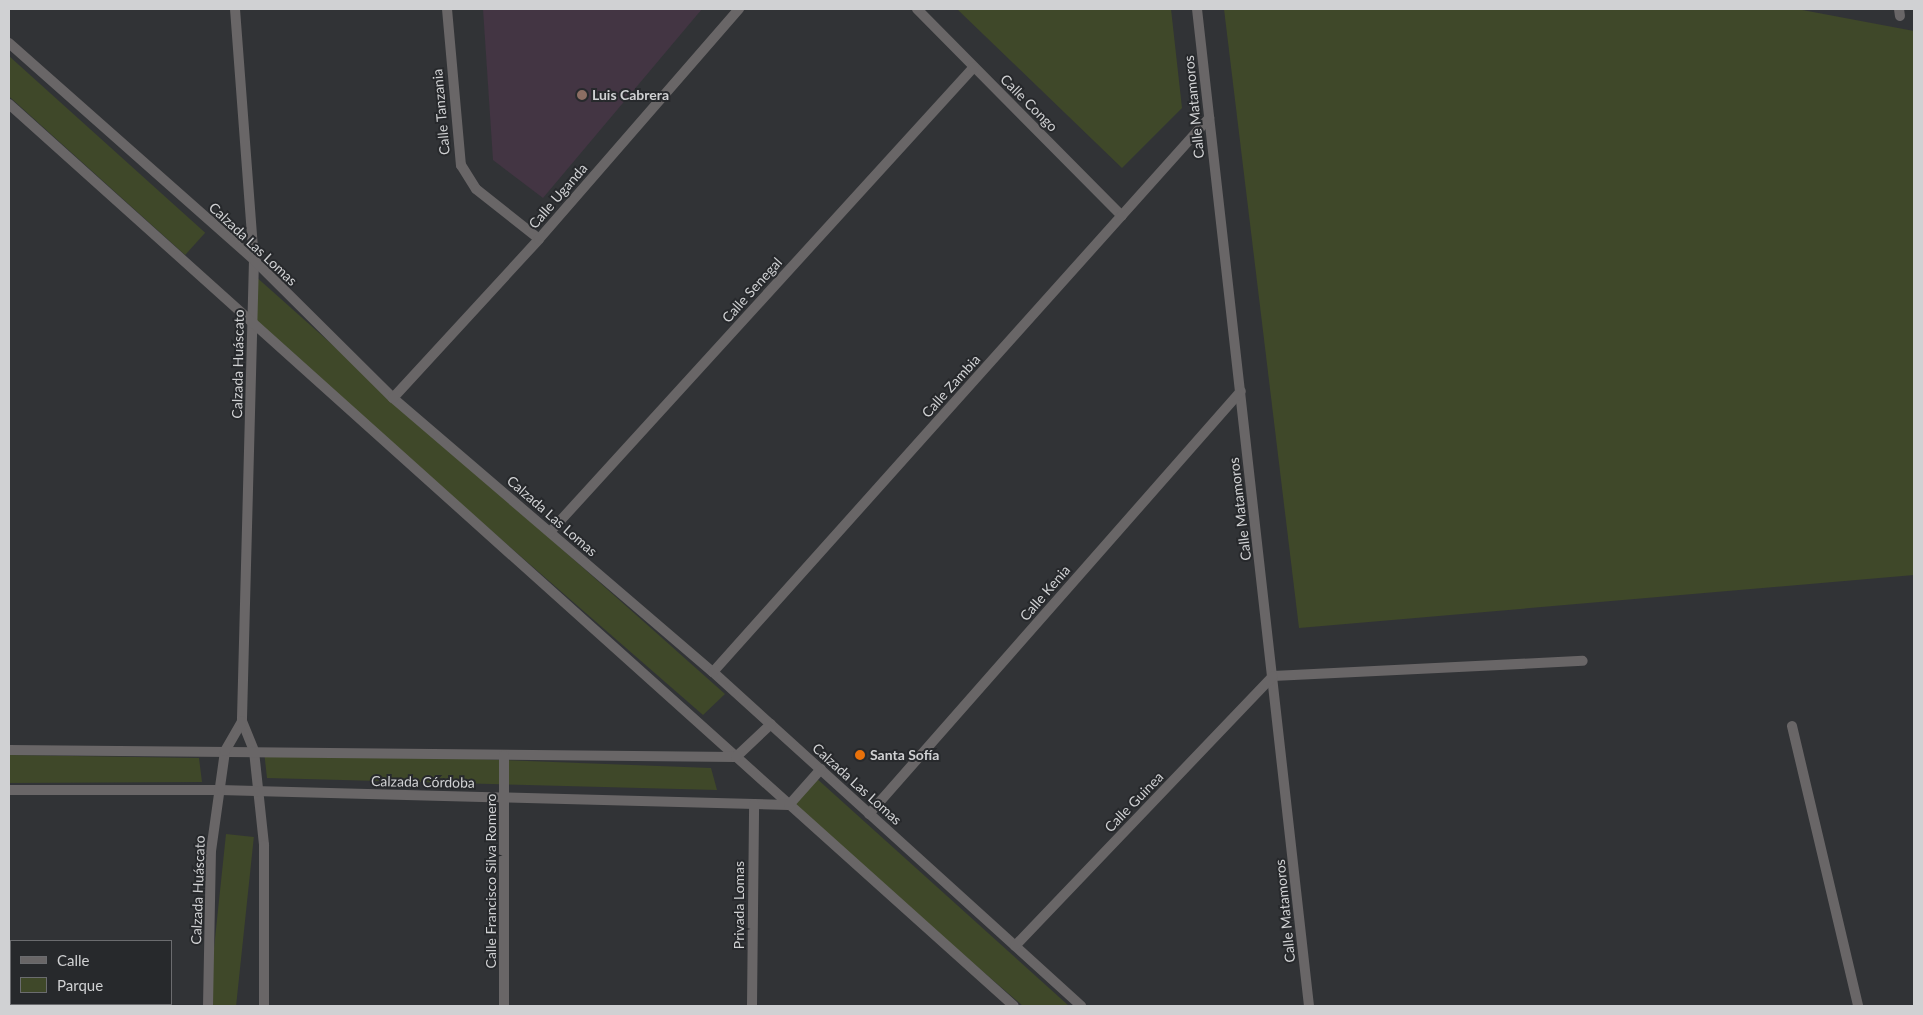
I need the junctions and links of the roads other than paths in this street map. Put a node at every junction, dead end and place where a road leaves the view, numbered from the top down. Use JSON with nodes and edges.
{"nodes":[{"id":1,"x":235,"y":9,"type":"edge"},
{"id":2,"x":447,"y":9,"type":"edge"},
{"id":3,"x":739,"y":9,"type":"edge"},
{"id":4,"x":917,"y":9,"type":"edge"},
{"id":5,"x":1197,"y":9,"type":"edge"},
{"id":6,"x":9,"y":43,"type":"edge"},
{"id":7,"x":974,"y":66,"type":"junction"},
{"id":8,"x":9,"y":104,"type":"edge"},
{"id":9,"x":1209,"y":118,"type":"junction"},
{"id":10,"x":1122,"y":216,"type":"junction"},
{"id":11,"x":539,"y":239,"type":"junction"},
{"id":12,"x":254,"y":260,"type":"junction"},
{"id":13,"x":253,"y":323,"type":"junction"},
{"id":14,"x":1241,"y":390,"type":"junction"},
{"id":15,"x":393,"y":398,"type":"junction"},
{"id":16,"x":550,"y":532,"type":"junction"},
{"id":17,"x":1583,"y":661,"type":"dead end"},
{"id":18,"x":713,"y":672,"type":"junction"},
{"id":19,"x":1273,"y":676,"type":"junction"},
{"id":20,"x":242,"y":721,"type":"junction"},
{"id":21,"x":771,"y":724,"type":"junction"},
{"id":22,"x":1792,"y":726,"type":"dead end"},
{"id":23,"x":9,"y":750,"type":"edge"},
{"id":24,"x":225,"y":751,"type":"junction"},
{"id":25,"x":254,"y":751,"type":"junction"},
{"id":26,"x":504,"y":755,"type":"junction"},
{"id":27,"x":736,"y":757,"type":"junction"},
{"id":28,"x":821,"y":770,"type":"junction"},
{"id":29,"x":9,"y":790,"type":"edge"},
{"id":30,"x":220,"y":790,"type":"junction"},
{"id":31,"x":259,"y":792,"type":"junction"},
{"id":32,"x":505,"y":797,"type":"junction"},
{"id":33,"x":754,"y":804,"type":"junction"},
{"id":34,"x":789,"y":804,"type":"junction"},
{"id":35,"x":870,"y":814,"type":"junction"},
{"id":36,"x":1015,"y":946,"type":"junction"},
{"id":37,"x":208,"y":1006,"type":"edge"},
{"id":38,"x":264,"y":1006,"type":"edge"},
{"id":39,"x":504,"y":1006,"type":"edge"},
{"id":40,"x":752,"y":1006,"type":"edge"},
{"id":41,"x":1014,"y":1006,"type":"edge"},
{"id":42,"x":1082,"y":1006,"type":"edge"},
{"id":43,"x":1309,"y":1006,"type":"edge"},
{"id":44,"x":1858,"y":1006,"type":"edge"}],
"edges":[{"from":1,"to":12,"type":"street","name":"Calzada Huáscato"},
{"from":2,"to":11,"type":"street","name":"Calle Tanzania"},
{"from":3,"to":11,"type":"street","name":"Calle Uganda"},
{"from":4,"to":7,"type":"street","name":"Calle Congo"},
{"from":5,"to":9,"type":"street","name":"Calle Matamoros"},
{"from":6,"to":12,"type":"street","name":"Calzada Las Lomas"},
{"from":7,"to":10,"type":"street","name":"Calle Congo"},
{"from":7,"to":16,"type":"street","name":"Calle Senegal"},
{"from":8,"to":13,"type":"street"},
{"from":9,"to":10,"type":"street","name":"Calle Zambia"},
{"from":9,"to":14,"type":"street","name":"Calle Matamoros"},
{"from":10,"to":18,"type":"street","name":"Calle Zambia"},
{"from":11,"to":15,"type":"street","name":"Calle Uganda"},
{"from":12,"to":13,"type":"street","name":"Calzada Huáscato"},
{"from":12,"to":15,"type":"street","name":"Calzada Las Lomas"},
{"from":13,"to":20,"type":"street","name":"Calzada Huáscato"},
{"from":13,"to":27,"type":"street"},
{"from":14,"to":19,"type":"street","name":"Calle Matamoros"},
{"from":14,"to":35,"type":"street","name":"Calle Kenia"},
{"from":15,"to":16,"type":"street","name":"Calzada Las Lomas"},
{"from":16,"to":18,"type":"street","name":"Calzada Las Lomas"},
{"from":17,"to":19,"type":"street"},
{"from":18,"to":21,"type":"street","name":"Calzada Las Lomas"},
{"from":19,"to":36,"type":"street","name":"Calle Guinea"},
{"from":19,"to":43,"type":"street","name":"Calle Matamoros"},
{"from":20,"to":24,"type":"street","name":"Calzada Huáscato"},
{"from":20,"to":25,"type":"street","name":"Calzada Huáscato"},
{"from":21,"to":27,"type":"street"},
{"from":21,"to":28,"type":"street","name":"Calzada Las Lomas"},
{"from":22,"to":44,"type":"street"},
{"from":23,"to":24,"type":"street","name":"Calzada Córdoba"},
{"from":24,"to":25,"type":"street","name":"Calzada Córdoba"},
{"from":24,"to":30,"type":"street","name":"Calzada Huáscato"},
{"from":25,"to":26,"type":"street","name":"Calzada Córdoba"},
{"from":25,"to":31,"type":"street","name":"Calzada Huáscato"},
{"from":26,"to":27,"type":"street","name":"Calzada Córdoba"},
{"from":26,"to":32,"type":"street","name":"Calle Francisco Silva Romero"},
{"from":27,"to":34,"type":"street"},
{"from":28,"to":34,"type":"street"},
{"from":28,"to":35,"type":"street","name":"Calzada Las Lomas"},
{"from":29,"to":30,"type":"street","name":"Calzada Córdoba"},
{"from":30,"to":31,"type":"street","name":"Calzada Córdoba"},
{"from":30,"to":37,"type":"street","name":"Calzada Huáscato"},
{"from":31,"to":32,"type":"street","name":"Calzada Córdoba"},
{"from":31,"to":38,"type":"street","name":"Calzada Huáscato"},
{"from":32,"to":33,"type":"street","name":"Calzada Córdoba"},
{"from":32,"to":39,"type":"street","name":"Calle Francisco Silva Romero"},
{"from":33,"to":34,"type":"street","name":"Calzada Córdoba"},
{"from":33,"to":40,"type":"street","name":"Privada Lomas"},
{"from":34,"to":41,"type":"street"},
{"from":35,"to":36,"type":"street","name":"Calzada Las Lomas"},
{"from":36,"to":42,"type":"street","name":"Calzada Las Lomas"}]}
